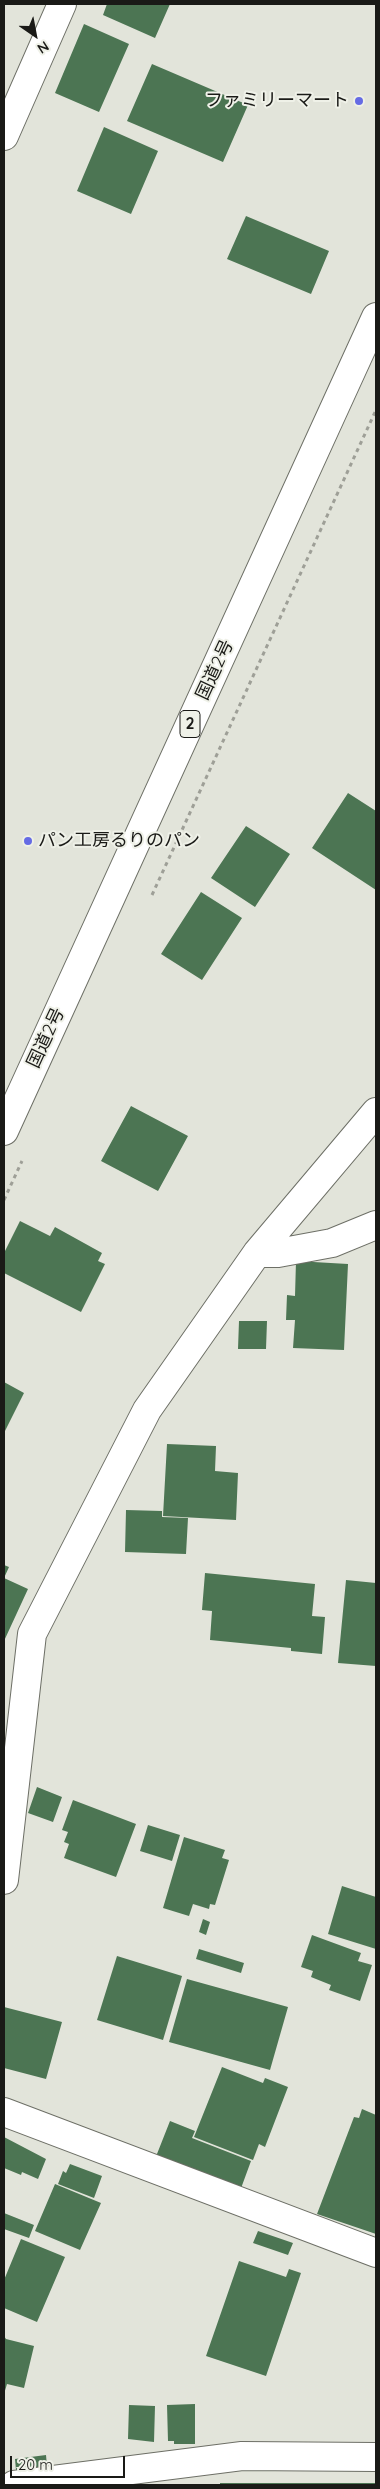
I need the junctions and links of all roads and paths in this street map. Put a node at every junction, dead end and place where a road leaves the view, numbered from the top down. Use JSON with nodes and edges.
{"nodes":[{"id":1,"x":62,"y":4,"type":"edge"},
{"id":2,"x":5,"y":133,"type":"edge"},
{"id":3,"x":376,"y":317,"type":"edge"},
{"id":4,"x":376,"y":1112,"type":"edge"},
{"id":5,"x":4,"y":1129,"type":"edge"},
{"id":6,"x":376,"y":1225,"type":"edge"},
{"id":7,"x":257,"y":1253,"type":"junction"},
{"id":8,"x":13,"y":1718,"type":"edge"},
{"id":9,"x":4,"y":1880,"type":"edge"},
{"id":10,"x":4,"y":2112,"type":"edge"},
{"id":11,"x":376,"y":2253,"type":"edge"},
{"id":12,"x":376,"y":2457,"type":"edge"},
{"id":13,"x":14,"y":2485,"type":"edge"}],
"edges":[{"from":1,"to":2,"type":"main road"},
{"from":3,"to":5,"type":"main road","name":"国道2号","number":"2"},
{"from":4,"to":7,"type":"main road"},
{"from":6,"to":7,"type":"main road"},
{"from":7,"to":8,"type":"main road"},
{"from":8,"to":9,"type":"main road"},
{"from":10,"to":11,"type":"main road"},
{"from":12,"to":13,"type":"main road"}]}
